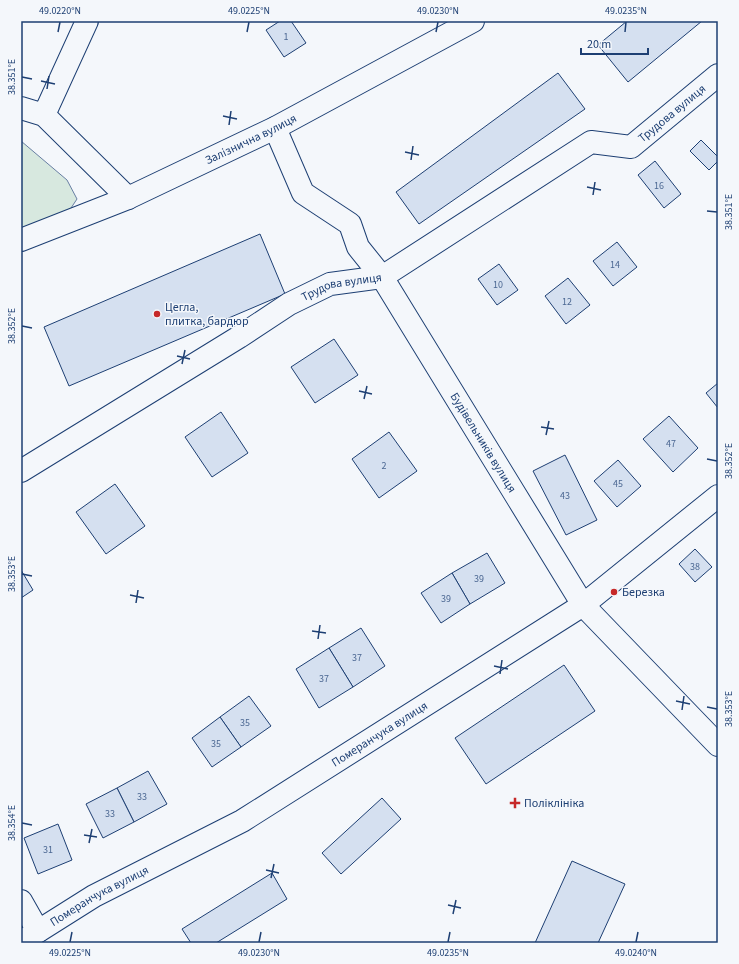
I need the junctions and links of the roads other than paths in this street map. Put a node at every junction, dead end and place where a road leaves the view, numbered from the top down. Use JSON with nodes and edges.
{"nodes":[{"id":1,"x":87,"y":21,"type":"edge"},
{"id":2,"x":473,"y":21,"type":"edge"},
{"id":3,"x":718,"y":75,"type":"edge"},
{"id":4,"x":21,"y":108,"type":"edge"},
{"id":5,"x":44,"y":115,"type":"junction"},
{"id":6,"x":275,"y":128,"type":"junction"},
{"id":7,"x":128,"y":198,"type":"junction"},
{"id":8,"x":21,"y":240,"type":"edge"},
{"id":9,"x":382,"y":277,"type":"junction"},
{"id":10,"x":21,"y":471,"type":"edge"},
{"id":11,"x":718,"y":496,"type":"edge"},
{"id":12,"x":583,"y":605,"type":"junction"},
{"id":13,"x":718,"y":745,"type":"edge"},
{"id":14,"x":21,"y":901,"type":"edge"},
{"id":15,"x":29,"y":936,"type":"edge"}],
"edges":[{"from":1,"to":5,"type":"street"},
{"from":2,"to":6,"type":"street","name":"Залізнична вулиця"},
{"from":3,"to":9,"type":"street","name":"Трудова вулиця"},
{"from":4,"to":5,"type":"street"},
{"from":5,"to":7,"type":"street"},
{"from":6,"to":7,"type":"street","name":"Залізнична вулиця"},
{"from":6,"to":9,"type":"street","name":"Будівельників вулиця"},
{"from":7,"to":8,"type":"street","name":"Залізнична вулиця"},
{"from":9,"to":10,"type":"street","name":"Трудова вулиця"},
{"from":9,"to":12,"type":"street","name":"Будівельників вулиця"},
{"from":11,"to":12,"type":"street","name":"Померанчука вулиця"},
{"from":12,"to":13,"type":"street","name":"Будівельників вулиця"},
{"from":12,"to":15,"type":"street","name":"Померанчука вулиця"},
{"from":14,"to":15,"type":"street"}]}
